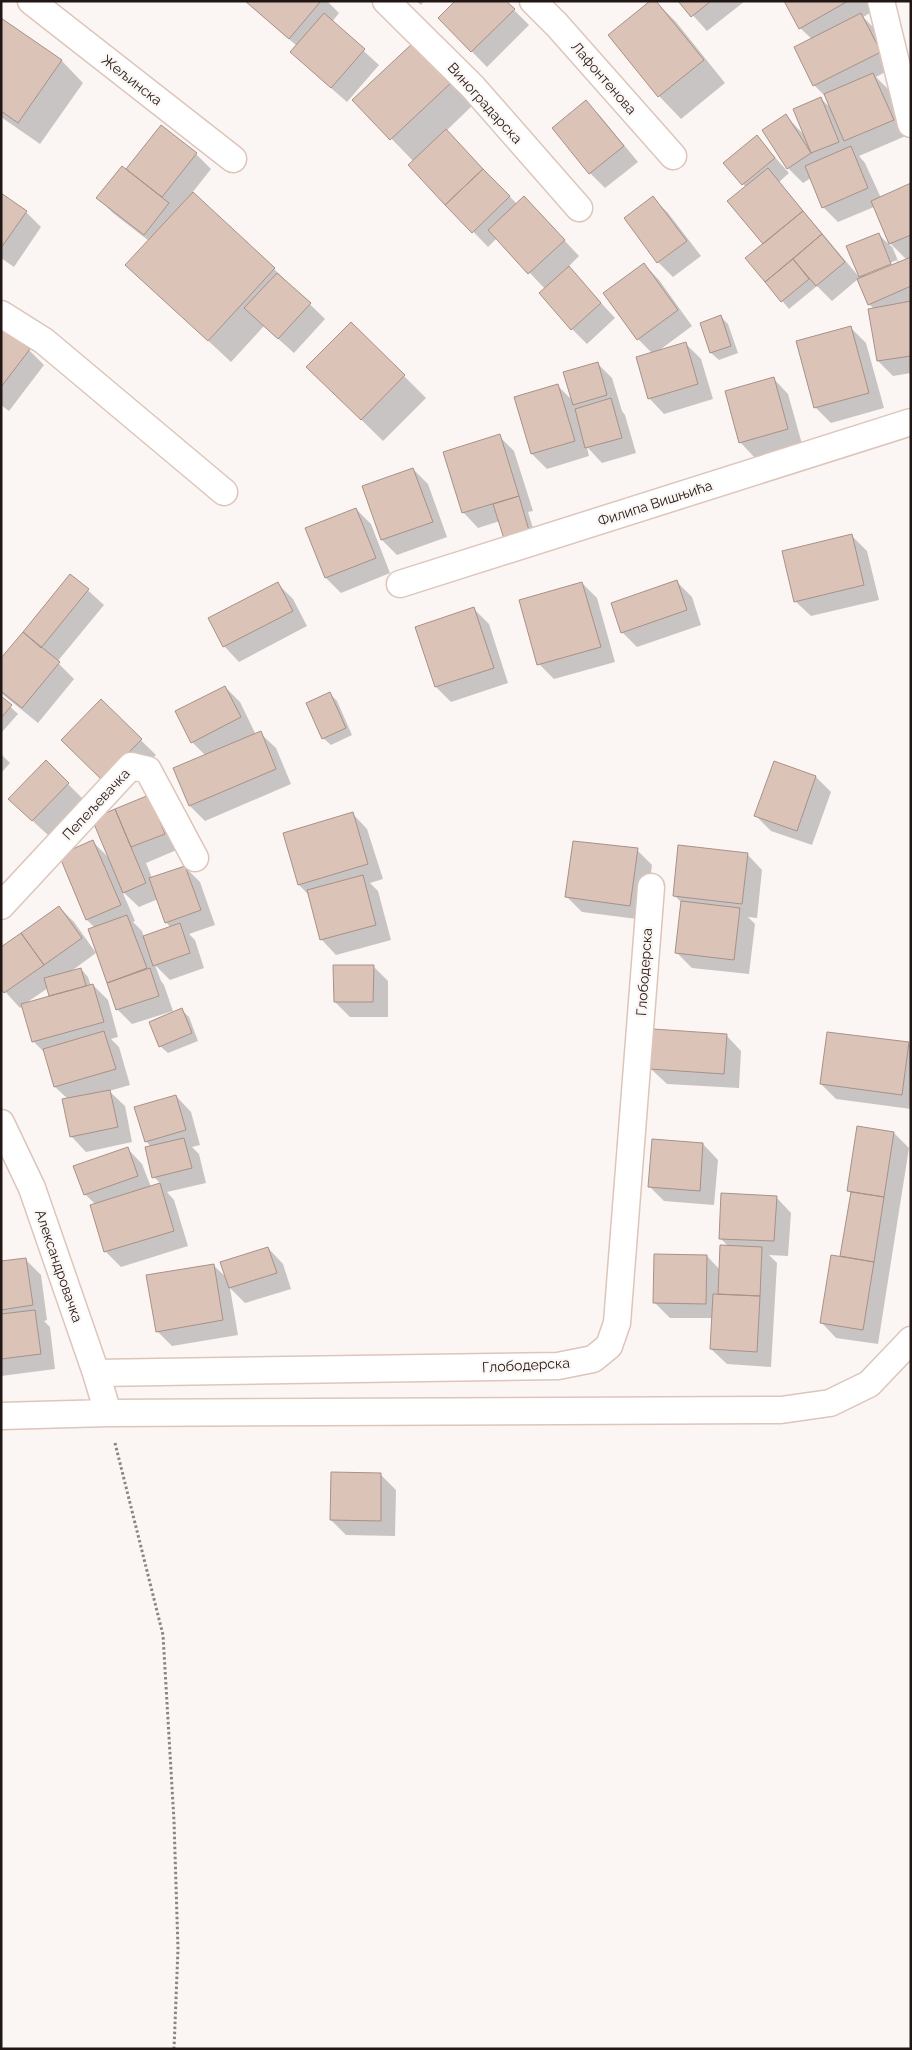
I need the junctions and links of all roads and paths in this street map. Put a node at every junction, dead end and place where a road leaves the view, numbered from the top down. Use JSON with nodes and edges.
{"nodes":[{"id":1,"x":31,"y":1,"type":"edge"},
{"id":2,"x":386,"y":1,"type":"edge"},
{"id":3,"x":533,"y":1,"type":"edge"},
{"id":4,"x":881,"y":1,"type":"edge"},
{"id":5,"x":911,"y":124,"type":"edge"},
{"id":6,"x":673,"y":156,"type":"dead end"},
{"id":7,"x":233,"y":158,"type":"dead end"},
{"id":8,"x":579,"y":208,"type":"dead end"},
{"id":9,"x":1,"y":314,"type":"edge"},
{"id":10,"x":911,"y":422,"type":"edge"},
{"id":11,"x":224,"y":492,"type":"dead end"},
{"id":12,"x":400,"y":584,"type":"dead end"},
{"id":13,"x":195,"y":858,"type":"dead end"},
{"id":14,"x":651,"y":887,"type":"dead end"},
{"id":15,"x":1,"y":906,"type":"edge"},
{"id":16,"x":1,"y":1123,"type":"edge"},
{"id":17,"x":911,"y":1340,"type":"edge"},
{"id":18,"x":96,"y":1373,"type":"junction"},
{"id":19,"x":108,"y":1413,"type":"junction"},
{"id":20,"x":1,"y":1416,"type":"edge"},
{"id":21,"x":174,"y":2049,"type":"edge"}],
"edges":[{"from":1,"to":7,"type":"street","name":"Жељинска"},
{"from":2,"to":8,"type":"street","name":"Виноградарска"},
{"from":3,"to":6,"type":"street","name":"Лафонтенова"},
{"from":4,"to":5,"type":"street"},
{"from":9,"to":11,"type":"street"},
{"from":10,"to":12,"type":"street","name":"Филипа Вишњића"},
{"from":13,"to":15,"type":"street","name":"Пепељевачка"},
{"from":14,"to":18,"type":"street","name":"Глободерска"},
{"from":16,"to":18,"type":"street","name":"Александровачка"},
{"from":17,"to":19,"type":"street"},
{"from":18,"to":19,"type":"street","name":"Александровачка"},
{"from":19,"to":20,"type":"street"},
{"from":19,"to":21,"type":"path"}]}
